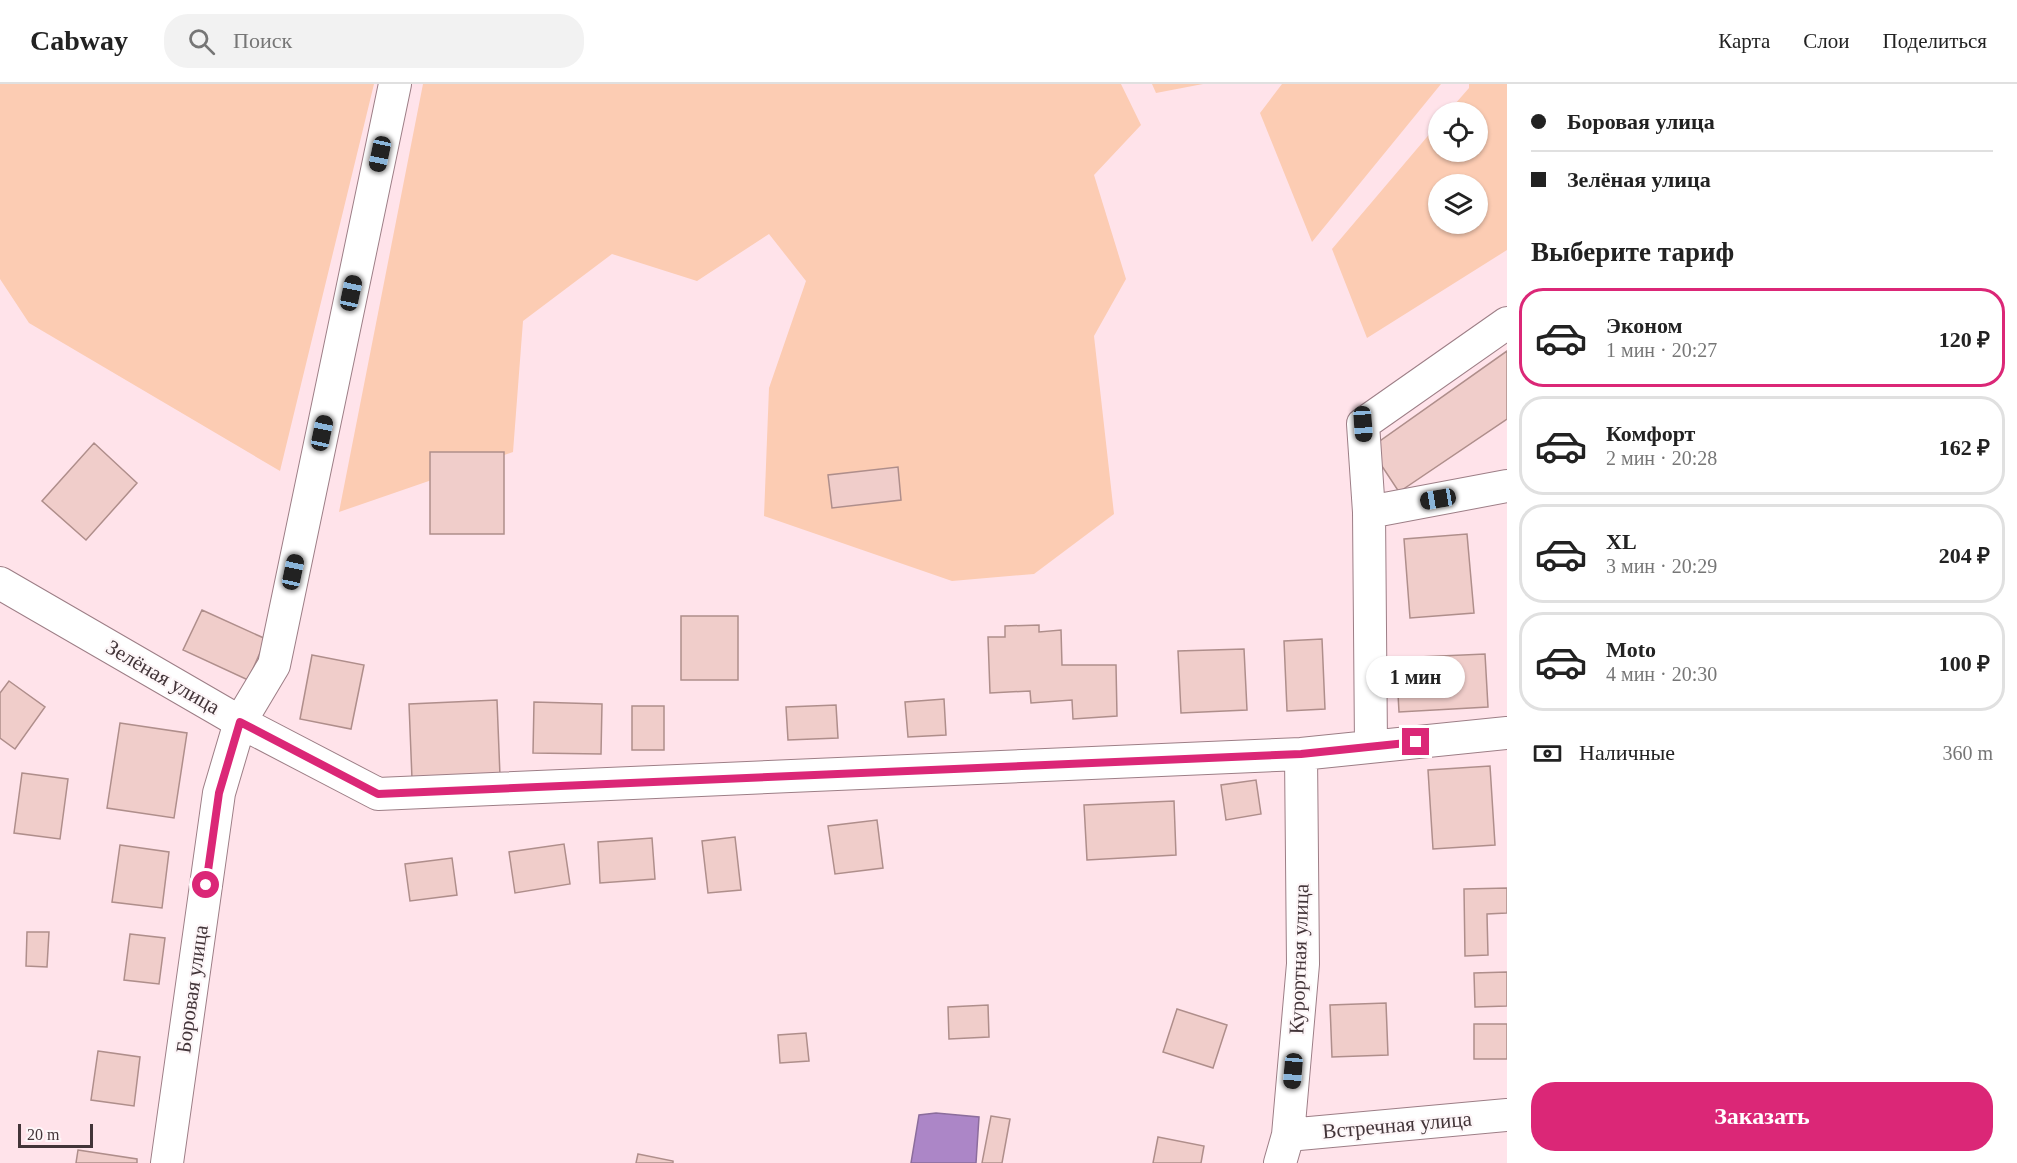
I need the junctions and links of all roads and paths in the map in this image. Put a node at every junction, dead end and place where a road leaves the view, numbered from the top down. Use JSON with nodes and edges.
{"nodes":[{"id":1,"x":395,"y":84,"type":"edge"},
{"id":2,"x":1507,"y":323,"type":"edge"},
{"id":3,"x":1507,"y":486,"type":"edge"},
{"id":4,"x":1369,"y":512,"type":"junction"},
{"id":5,"x":0,"y":583,"type":"edge"},
{"id":6,"x":240,"y":722,"type":"junction"},
{"id":7,"x":1507,"y":733,"type":"edge"},
{"id":8,"x":1371,"y":746,"type":"junction"},
{"id":9,"x":1301,"y":754,"type":"junction"},
{"id":10,"x":1507,"y":1115,"type":"edge"},
{"id":11,"x":1284,"y":1149,"type":"edge"},
{"id":12,"x":167,"y":1163,"type":"edge"}],
"edges":[{"from":1,"to":6,"type":"street","name":"Боровая улица"},
{"from":2,"to":4,"type":"street"},
{"from":3,"to":4,"type":"street"},
{"from":4,"to":8,"type":"street"},
{"from":5,"to":6,"type":"street","name":"Зелёная улица"},
{"from":6,"to":9,"type":"street","name":"Зелёная улица"},
{"from":6,"to":12,"type":"street","name":"Боровая улица"},
{"from":7,"to":8,"type":"street","name":"Зелёная улица"},
{"from":8,"to":9,"type":"street","name":"Зелёная улица"},
{"from":9,"to":11,"type":"street","name":"Курортная улица"},
{"from":10,"to":11,"type":"street","name":"Встречная улица"}]}
